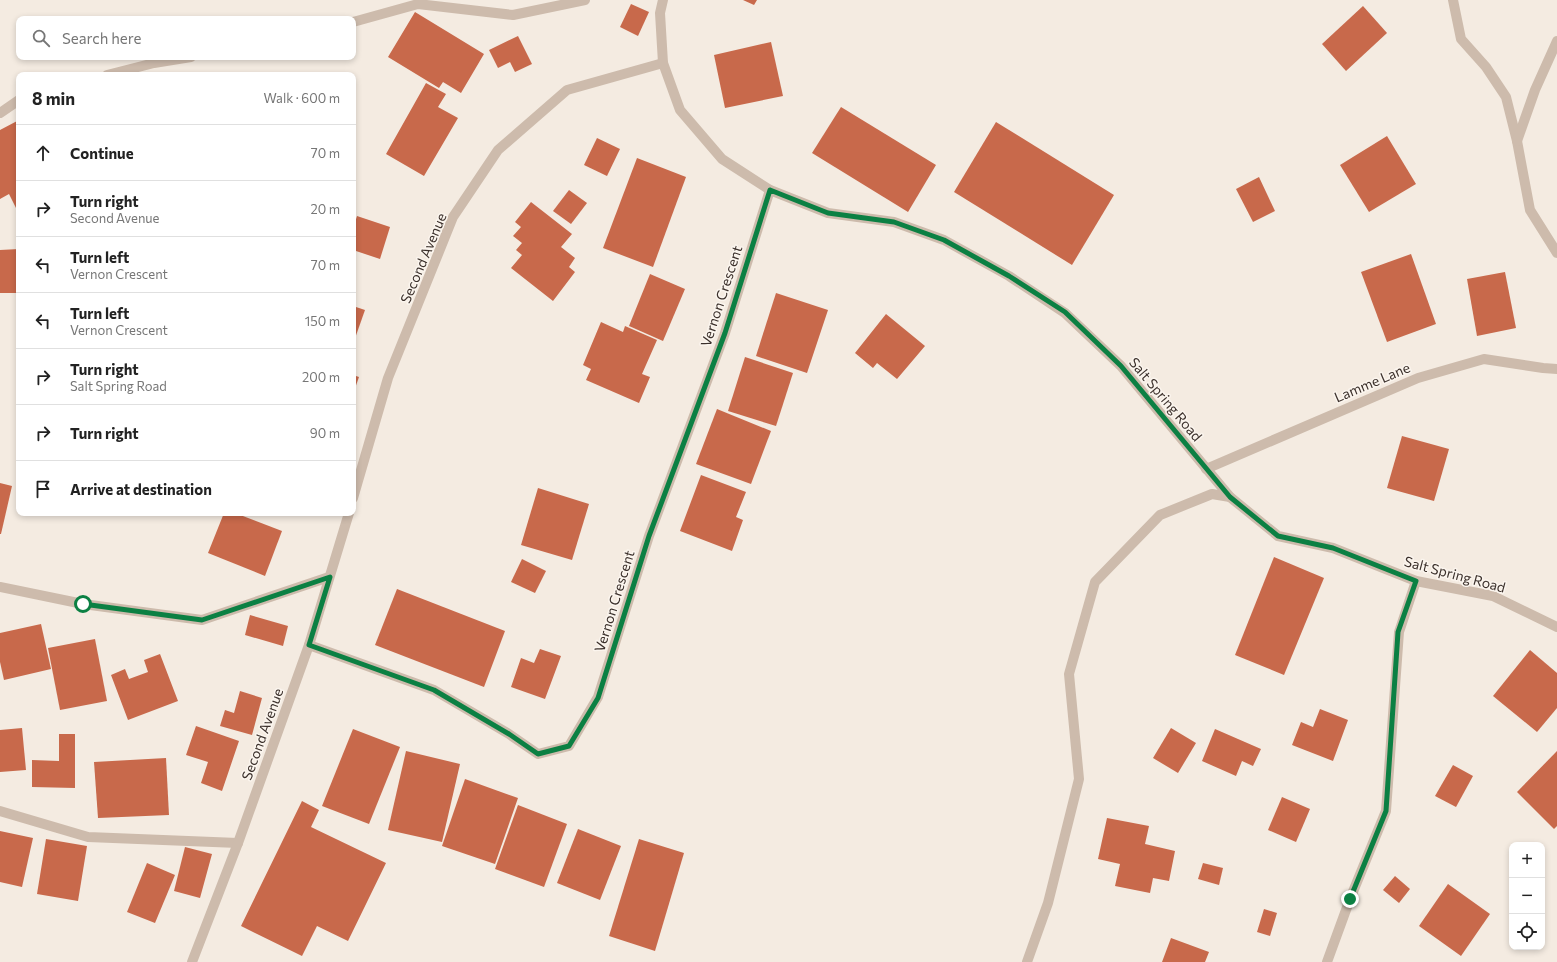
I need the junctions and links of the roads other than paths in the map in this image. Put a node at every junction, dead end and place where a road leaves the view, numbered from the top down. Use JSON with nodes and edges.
{"nodes":[{"id":1,"x":585,"y":0,"type":"edge"},
{"id":2,"x":663,"y":0,"type":"edge"},
{"id":3,"x":1454,"y":0,"type":"edge"},
{"id":4,"x":356,"y":21,"type":"edge"},
{"id":5,"x":1557,"y":41,"type":"edge"},
{"id":6,"x":172,"y":60,"type":"edge"},
{"id":7,"x":663,"y":63,"type":"junction"},
{"id":8,"x":120,"y":72,"type":"edge"},
{"id":9,"x":16,"y":102,"type":"edge"},
{"id":10,"x":0,"y":113,"type":"edge"},
{"id":11,"x":1517,"y":141,"type":"junction"},
{"id":12,"x":770,"y":190,"type":"junction"},
{"id":13,"x":1557,"y":253,"type":"edge"},
{"id":14,"x":1557,"y":369,"type":"edge"},
{"id":15,"x":1206,"y":469,"type":"junction"},
{"id":16,"x":356,"y":488,"type":"edge"},
{"id":17,"x":1230,"y":497,"type":"junction"},
{"id":18,"x":347,"y":516,"type":"edge"},
{"id":19,"x":330,"y":577,"type":"junction"},
{"id":20,"x":1416,"y":581,"type":"junction"},
{"id":21,"x":0,"y":587,"type":"edge"},
{"id":22,"x":1557,"y":627,"type":"edge"},
{"id":23,"x":309,"y":645,"type":"junction"},
{"id":24,"x":0,"y":811,"type":"edge"},
{"id":25,"x":238,"y":843,"type":"junction"},
{"id":26,"x":192,"y":962,"type":"edge"},
{"id":27,"x":1027,"y":962,"type":"edge"},
{"id":28,"x":1327,"y":962,"type":"edge"}],
"edges":[{"from":1,"to":4,"type":"street"},
{"from":2,"to":7,"type":"street","name":"Salt Spring Road"},
{"from":3,"to":11,"type":"street"},
{"from":5,"to":11,"type":"street"},
{"from":6,"to":8,"type":"street"},
{"from":7,"to":12,"type":"street","name":"Salt Spring Road"},
{"from":7,"to":16,"type":"street","name":"Second Avenue"},
{"from":9,"to":10,"type":"street"},
{"from":11,"to":13,"type":"street"},
{"from":12,"to":15,"type":"street","name":"Salt Spring Road"},
{"from":12,"to":23,"type":"street","name":"Vernon Crescent"},
{"from":14,"to":15,"type":"street","name":"Lamme Lane"},
{"from":15,"to":17,"type":"street","name":"Salt Spring Road"},
{"from":17,"to":20,"type":"street","name":"Salt Spring Road"},
{"from":17,"to":27,"type":"street"},
{"from":18,"to":19,"type":"street","name":"Second Avenue"},
{"from":19,"to":21,"type":"street"},
{"from":19,"to":23,"type":"street","name":"Second Avenue"},
{"from":20,"to":22,"type":"street","name":"Salt Spring Road"},
{"from":20,"to":28,"type":"street"},
{"from":23,"to":25,"type":"street","name":"Second Avenue"},
{"from":24,"to":25,"type":"street"},
{"from":25,"to":26,"type":"street","name":"Second Avenue"}]}
